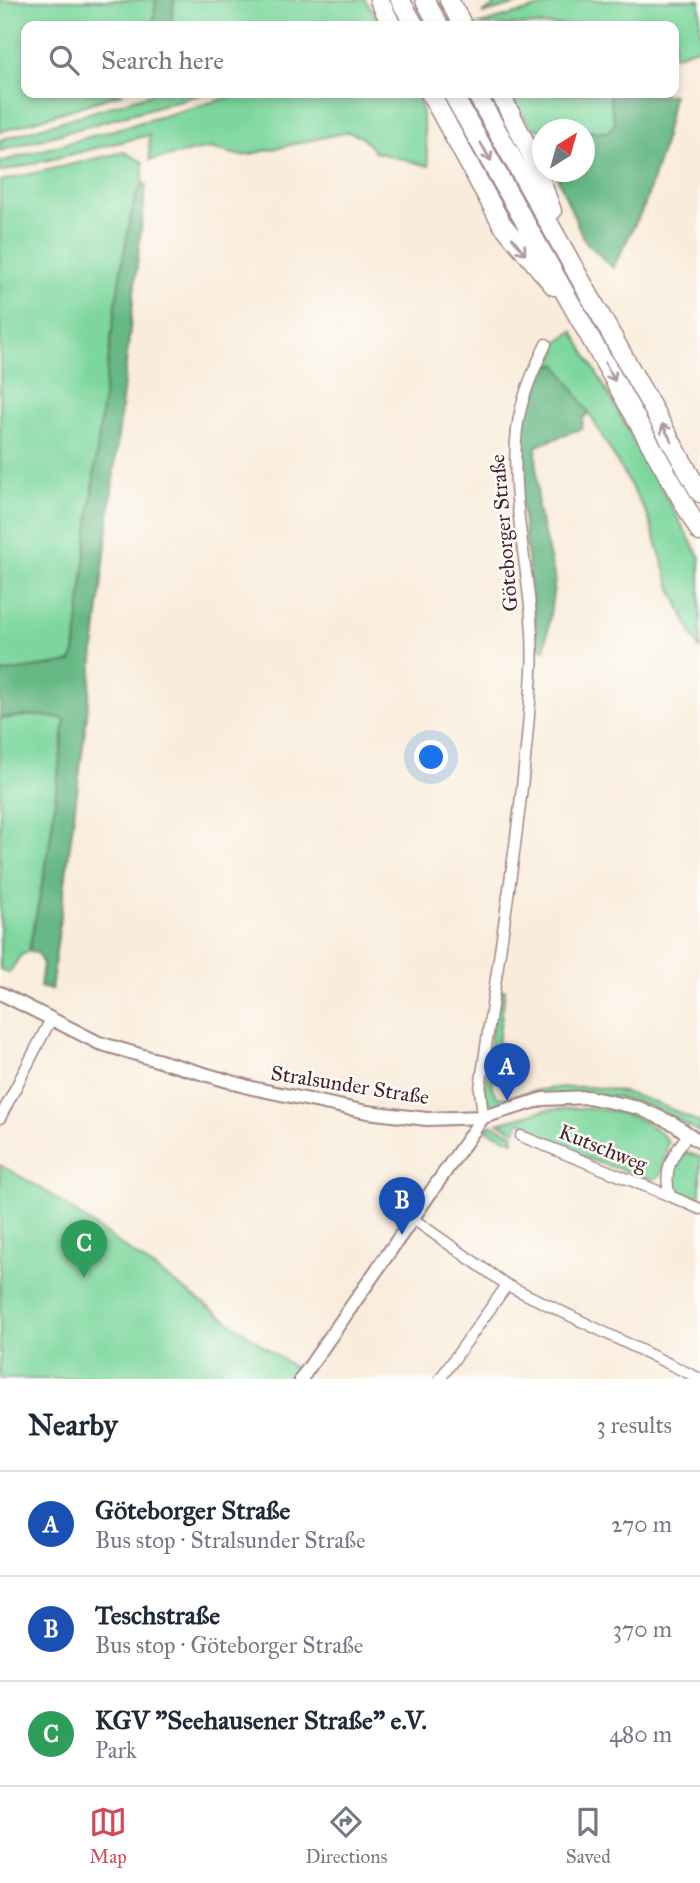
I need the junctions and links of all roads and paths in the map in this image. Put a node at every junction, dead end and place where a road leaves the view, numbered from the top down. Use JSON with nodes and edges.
{"nodes":[{"id":1,"x":400,"y":0,"type":"edge"},
{"id":2,"x":425,"y":0,"type":"edge"},
{"id":3,"x":379,"y":3,"type":"edge"},
{"id":4,"x":389,"y":21,"type":"edge"},
{"id":5,"x":412,"y":21,"type":"edge"},
{"id":6,"x":436,"y":21,"type":"edge"},
{"id":7,"x":433,"y":98,"type":"edge"},
{"id":8,"x":455,"y":98,"type":"edge"},
{"id":9,"x":479,"y":98,"type":"edge"},
{"id":10,"x":503,"y":98,"type":"edge"},
{"id":11,"x":567,"y":254,"type":"junction"},
{"id":12,"x":577,"y":312,"type":"junction"},
{"id":13,"x":546,"y":344,"type":"dead end"},
{"id":14,"x":700,"y":493,"type":"edge"},
{"id":15,"x":700,"y":532,"type":"edge"},
{"id":16,"x":0,"y":993,"type":"edge"},
{"id":17,"x":51,"y":1019,"type":"junction"},
{"id":18,"x":483,"y":1117,"type":"junction"},
{"id":19,"x":0,"y":1118,"type":"edge"},
{"id":20,"x":688,"y":1134,"type":"junction"},
{"id":21,"x":521,"y":1136,"type":"dead end"},
{"id":22,"x":700,"y":1142,"type":"edge"},
{"id":23,"x":670,"y":1196,"type":"junction"},
{"id":24,"x":700,"y":1209,"type":"edge"},
{"id":25,"x":413,"y":1219,"type":"junction"},
{"id":26,"x":507,"y":1285,"type":"junction"},
{"id":27,"x":689,"y":1377,"type":"edge"},
{"id":28,"x":301,"y":1379,"type":"edge"},
{"id":29,"x":440,"y":1379,"type":"edge"},
{"id":30,"x":700,"y":1379,"type":"edge"}],
"edges":[{"from":1,"to":5,"type":"highway"},
{"from":2,"to":6,"type":"highway"},
{"from":3,"to":4,"type":"highway"},
{"from":7,"to":12,"type":"highway","one_way":true},
{"from":8,"to":12,"type":"highway","one_way":true},
{"from":9,"to":11,"type":"highway"},
{"from":10,"to":11,"type":"highway"},
{"from":14,"to":11,"type":"highway","one_way":true},
{"from":12,"to":15,"type":"highway","one_way":true},
{"from":13,"to":18,"type":"street","name":"Göteborger Straße"},
{"from":16,"to":17,"type":"street","name":"Stralsunder Straße"},
{"from":17,"to":18,"type":"street","name":"Stralsunder Straße"},
{"from":17,"to":19,"type":"street"},
{"from":18,"to":20,"type":"street","name":"Stralsunder Straße"},
{"from":18,"to":25,"type":"street"},
{"from":20,"to":22,"type":"street","name":"Stralsunder Straße"},
{"from":20,"to":23,"type":"street","name":"Kutschweg"},
{"from":21,"to":23,"type":"street","name":"Kutschweg"},
{"from":23,"to":24,"type":"street","name":"Kutschweg"},
{"from":25,"to":26,"type":"street"},
{"from":25,"to":28,"type":"street"},
{"from":26,"to":27,"type":"street"},
{"from":26,"to":29,"type":"street"},
{"from":27,"to":30,"type":"street"}]}
